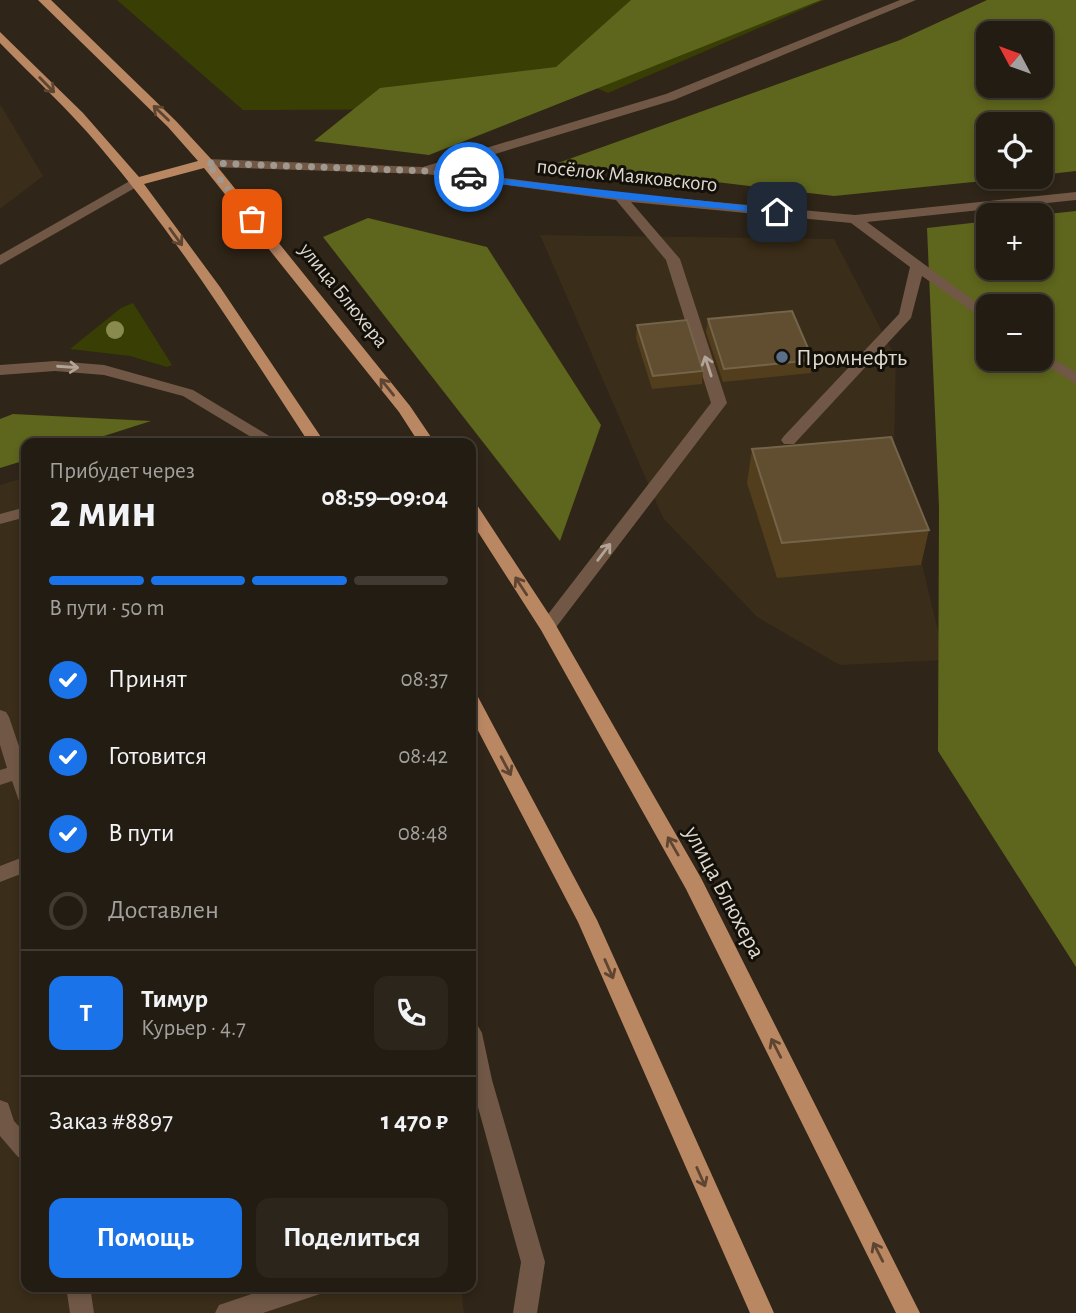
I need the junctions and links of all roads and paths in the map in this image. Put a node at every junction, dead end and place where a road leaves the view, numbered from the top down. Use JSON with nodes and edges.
{"nodes":[{"id":1,"x":910,"y":0,"type":"edge"},
{"id":2,"x":46,"y":1,"type":"edge"},
{"id":3,"x":0,"y":36,"type":"edge"},
{"id":4,"x":207,"y":163,"type":"junction"},
{"id":5,"x":424,"y":171,"type":"junction"},
{"id":6,"x":135,"y":182,"type":"junction"},
{"id":7,"x":1076,"y":196,"type":"edge"},
{"id":8,"x":620,"y":197,"type":"junction"},
{"id":9,"x":855,"y":219,"type":"junction"},
{"id":10,"x":0,"y":261,"type":"edge"},
{"id":11,"x":918,"y":264,"type":"junction"},
{"id":12,"x":976,"y":309,"type":"edge"},
{"id":13,"x":1053,"y":364,"type":"edge"},
{"id":14,"x":0,"y":370,"type":"edge"},
{"id":15,"x":1076,"y":379,"type":"edge"},
{"id":16,"x":264,"y":438,"type":"edge"},
{"id":17,"x":314,"y":438,"type":"edge"},
{"id":18,"x":424,"y":438,"type":"edge"},
{"id":19,"x":789,"y":440,"type":"dead end"},
{"id":20,"x":21,"y":513,"type":"edge"},
{"id":21,"x":476,"y":517,"type":"edge"},
{"id":22,"x":0,"y":519,"type":"edge"},
{"id":23,"x":548,"y":626,"type":"junction"},
{"id":24,"x":476,"y":714,"type":"edge"},
{"id":25,"x":0,"y":717,"type":"edge"},
{"id":26,"x":15,"y":772,"type":"edge"},
{"id":27,"x":21,"y":866,"type":"edge"},
{"id":28,"x":0,"y":874,"type":"edge"},
{"id":29,"x":476,"y":1056,"type":"edge"},
{"id":30,"x":2,"y":1121,"type":"edge"},
{"id":31,"x":21,"y":1144,"type":"edge"},
{"id":32,"x":79,"y":1292,"type":"edge"},
{"id":33,"x":293,"y":1292,"type":"edge"},
{"id":34,"x":82,"y":1313,"type":"edge"},
{"id":35,"x":227,"y":1313,"type":"edge"},
{"id":36,"x":525,"y":1313,"type":"edge"},
{"id":37,"x":762,"y":1313,"type":"edge"},
{"id":38,"x":908,"y":1313,"type":"edge"}],
"edges":[{"from":1,"to":5,"type":"street"},
{"from":4,"to":2,"type":"main road","name":"улица Блюхера","one_way":true},
{"from":3,"to":6,"type":"main road","one_way":true},
{"from":4,"to":5,"type":"street"},
{"from":4,"to":6,"type":"main road"},
{"from":18,"to":4,"type":"main road","name":"улица Блюхера","one_way":true},
{"from":5,"to":8,"type":"street","name":"посёлок Маяковского"},
{"from":6,"to":10,"type":"street"},
{"from":6,"to":17,"type":"main road","one_way":true},
{"from":7,"to":9,"type":"street","name":"посёлок Маяковского"},
{"from":8,"to":9,"type":"street","name":"посёлок Маяковского"},
{"from":23,"to":8,"type":"street","one_way":true},
{"from":9,"to":11,"type":"street"},
{"from":11,"to":12,"type":"street"},
{"from":11,"to":19,"type":"street"},
{"from":13,"to":15,"type":"street"},
{"from":14,"to":16,"type":"street","one_way":true},
{"from":20,"to":22,"type":"street"},
{"from":23,"to":21,"type":"main road","name":"улица Блюхера","one_way":true},
{"from":38,"to":23,"type":"main road","name":"улица Блюхера","one_way":true},
{"from":24,"to":37,"type":"main road","one_way":true},
{"from":25,"to":26,"type":"street"},
{"from":27,"to":28,"type":"street"},
{"from":29,"to":36,"type":"street"},
{"from":30,"to":31,"type":"street"},
{"from":32,"to":34,"type":"street"},
{"from":33,"to":35,"type":"street"}]}
